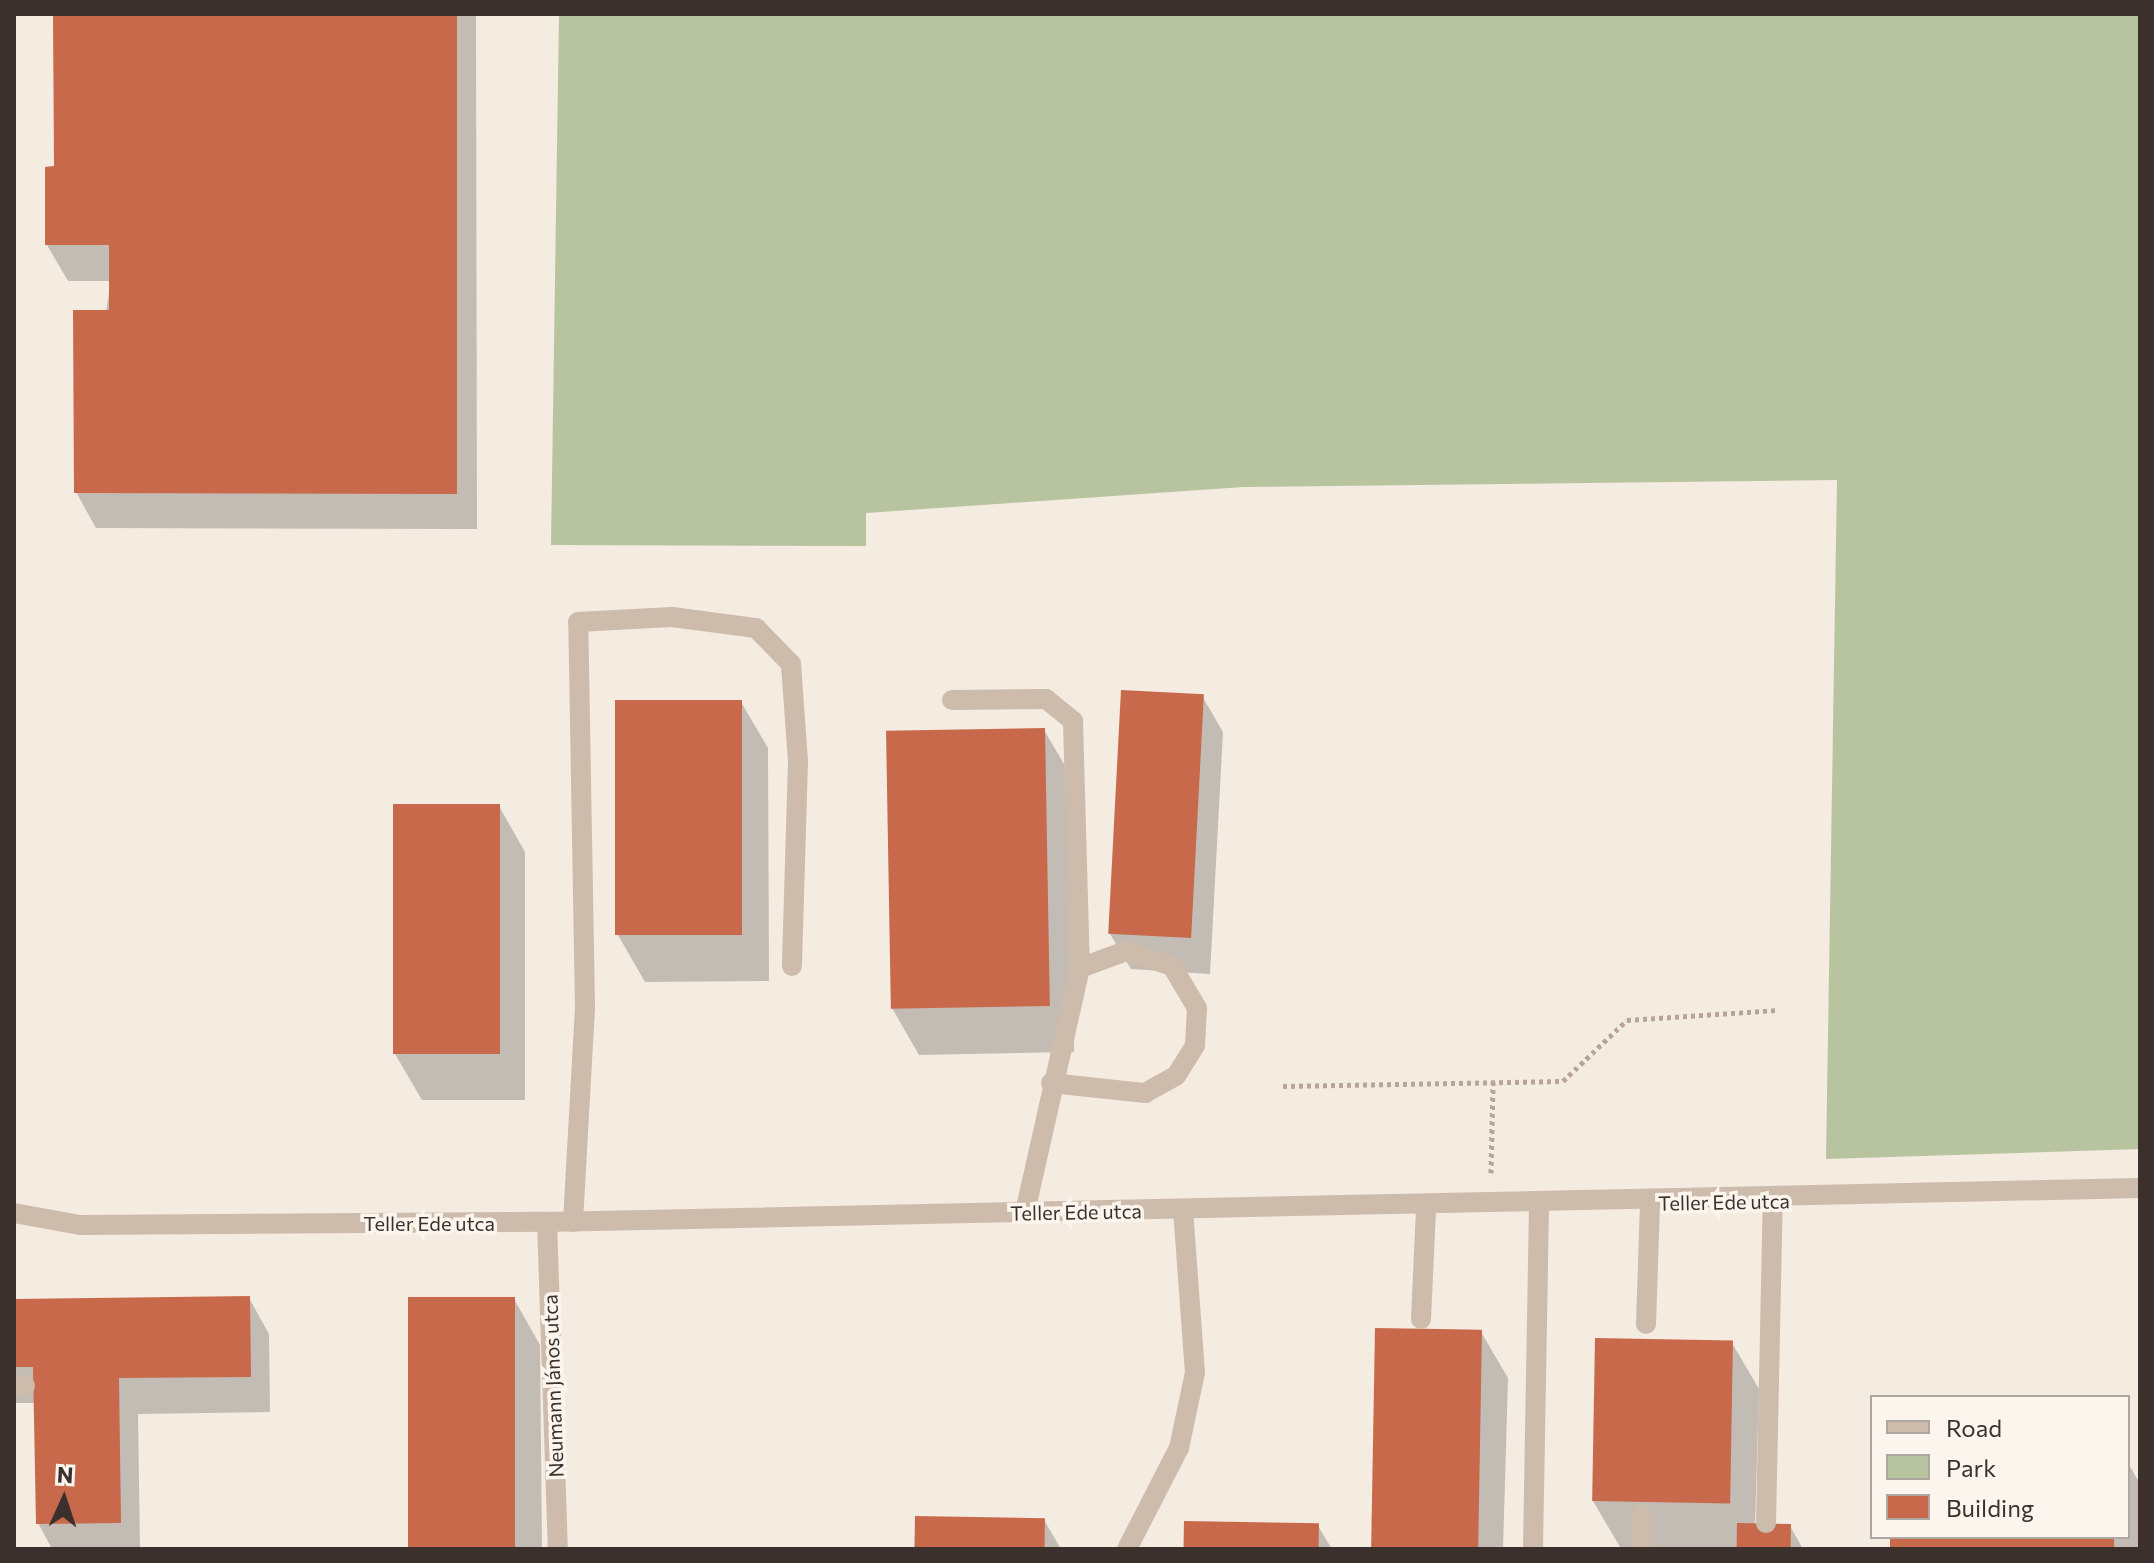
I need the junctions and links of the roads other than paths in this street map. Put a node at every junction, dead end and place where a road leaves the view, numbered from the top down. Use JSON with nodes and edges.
{"nodes":[{"id":1,"x":952,"y":700,"type":"dead end"},
{"id":2,"x":792,"y":966,"type":"dead end"},
{"id":3,"x":1080,"y":968,"type":"junction"},
{"id":4,"x":1051,"y":1083,"type":"junction"},
{"id":5,"x":2140,"y":1188,"type":"edge"},
{"id":6,"x":1773,"y":1201,"type":"junction"},
{"id":7,"x":1650,"y":1203,"type":"junction"},
{"id":8,"x":1539,"y":1205,"type":"junction"},
{"id":9,"x":1426,"y":1207,"type":"junction"},
{"id":10,"x":1183,"y":1210,"type":"junction"},
{"id":11,"x":14,"y":1213,"type":"edge"},
{"id":12,"x":1025,"y":1213,"type":"junction"},
{"id":13,"x":547,"y":1222,"type":"junction"},
{"id":14,"x":573,"y":1222,"type":"junction"},
{"id":15,"x":1421,"y":1319,"type":"dead end"},
{"id":16,"x":1646,"y":1324,"type":"dead end"},
{"id":17,"x":1642,"y":1514,"type":"dead end"},
{"id":18,"x":1766,"y":1523,"type":"dead end"},
{"id":19,"x":558,"y":1549,"type":"edge"},
{"id":20,"x":1127,"y":1549,"type":"edge"},
{"id":21,"x":1533,"y":1549,"type":"edge"},
{"id":22,"x":1642,"y":1549,"type":"edge"}],
"edges":[{"from":1,"to":3,"type":"street"},
{"from":2,"to":14,"type":"street"},
{"from":3,"to":4,"type":"street"},
{"from":3,"to":4,"type":"street"},
{"from":4,"to":12,"type":"street"},
{"from":5,"to":6,"type":"street","name":"Teller Ede utca"},
{"from":6,"to":7,"type":"street","name":"Teller Ede utca"},
{"from":6,"to":18,"type":"street"},
{"from":7,"to":8,"type":"street","name":"Teller Ede utca"},
{"from":7,"to":16,"type":"street"},
{"from":8,"to":9,"type":"street","name":"Teller Ede utca"},
{"from":8,"to":21,"type":"street"},
{"from":9,"to":10,"type":"street","name":"Teller Ede utca"},
{"from":9,"to":15,"type":"street"},
{"from":10,"to":12,"type":"street","name":"Teller Ede utca"},
{"from":10,"to":20,"type":"street"},
{"from":11,"to":13,"type":"street","name":"Teller Ede utca"},
{"from":12,"to":14,"type":"street","name":"Teller Ede utca"},
{"from":13,"to":14,"type":"street","name":"Teller Ede utca"},
{"from":13,"to":19,"type":"street","name":"Neumann János utca"},
{"from":17,"to":22,"type":"street"}]}
